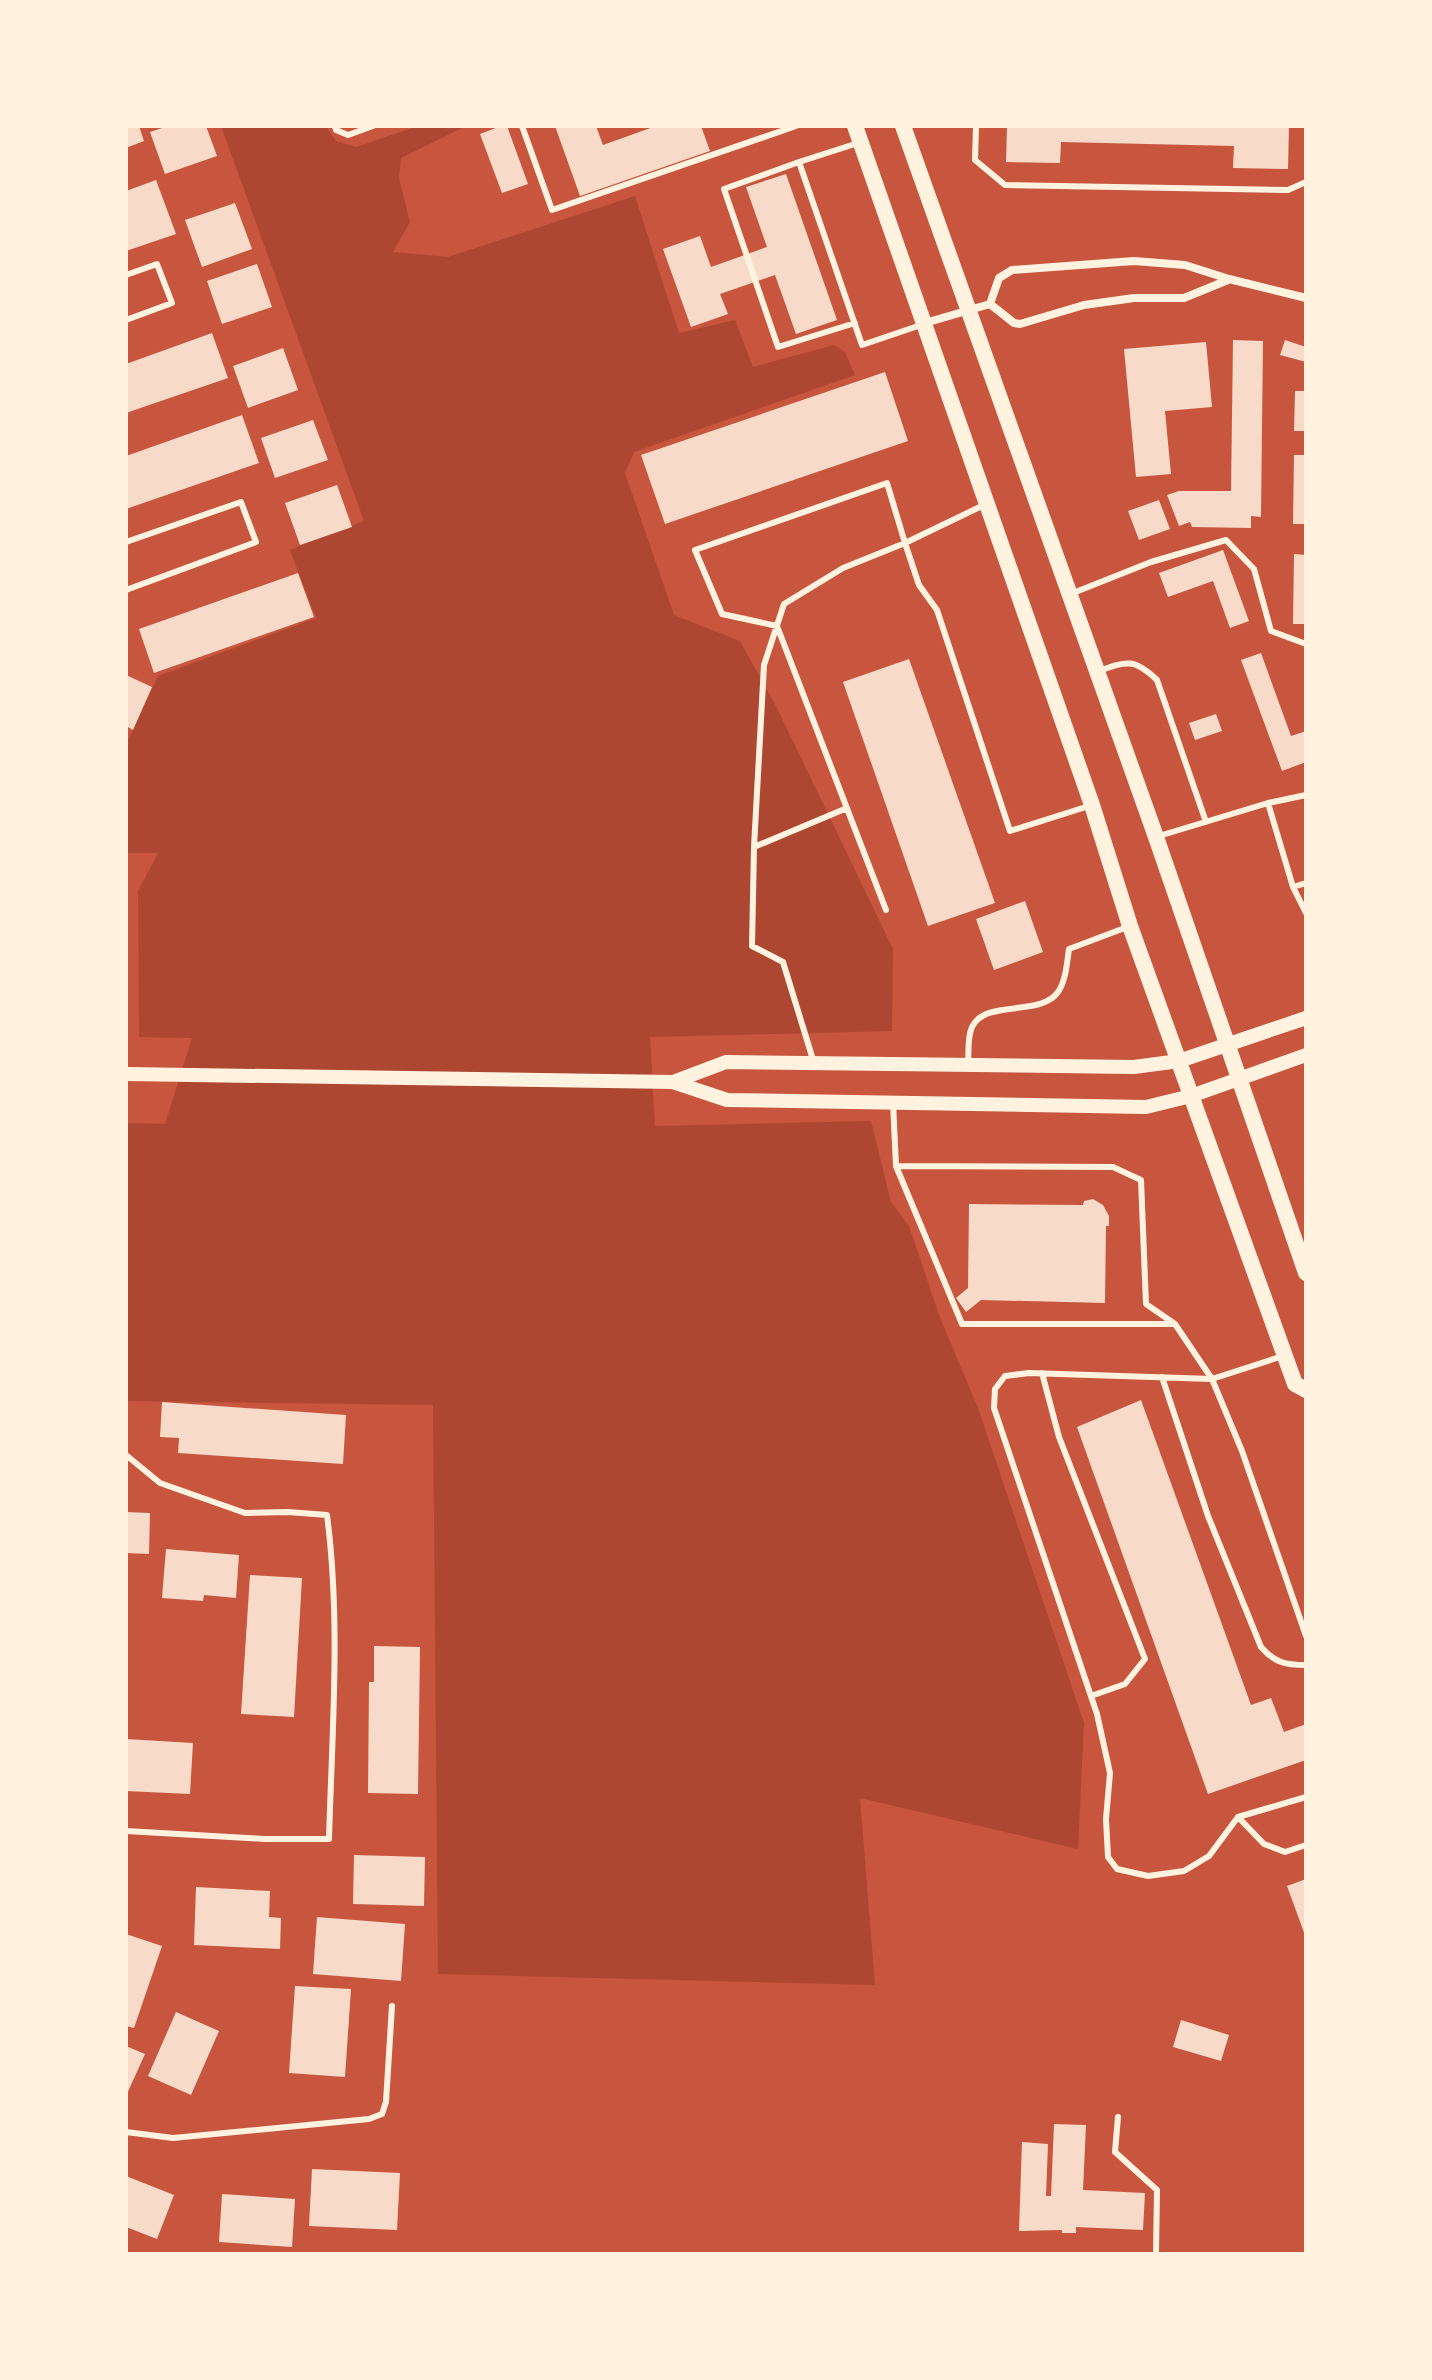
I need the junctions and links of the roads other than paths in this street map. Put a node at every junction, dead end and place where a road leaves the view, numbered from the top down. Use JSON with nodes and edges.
{"nodes":[{"id":1,"x":335,"y":126,"type":"edge"},
{"id":2,"x":373,"y":126,"type":"edge"},
{"id":3,"x":522,"y":126,"type":"edge"},
{"id":4,"x":796,"y":126,"type":"edge"},
{"id":5,"x":903,"y":126,"type":"edge"},
{"id":6,"x":976,"y":126,"type":"edge"},
{"id":7,"x":858,"y":134,"type":"edge"},
{"id":8,"x":799,"y":162,"type":"junction"},
{"id":9,"x":1306,"y":182,"type":"edge"},
{"id":10,"x":126,"y":275,"type":"edge"},
{"id":11,"x":1229,"y":279,"type":"junction"},
{"id":12,"x":1306,"y":298,"type":"edge"},
{"id":13,"x":990,"y":304,"type":"junction"},
{"id":14,"x":968,"y":311,"type":"junction"},
{"id":15,"x":126,"y":320,"type":"edge"},
{"id":16,"x":855,"y":323,"type":"junction"},
{"id":17,"x":925,"y":323,"type":"junction"},
{"id":18,"x":988,"y":504,"type":"junction"},
{"id":19,"x":126,"y":542,"type":"edge"},
{"id":20,"x":905,"y":543,"type":"junction"},
{"id":21,"x":126,"y":590,"type":"edge"},
{"id":22,"x":1070,"y":595,"type":"junction"},
{"id":23,"x":777,"y":626,"type":"junction"},
{"id":24,"x":1306,"y":644,"type":"edge"},
{"id":25,"x":1097,"y":672,"type":"junction"},
{"id":26,"x":1306,"y":795,"type":"edge"},
{"id":27,"x":1268,"y":803,"type":"junction"},
{"id":28,"x":1092,"y":805,"type":"junction"},
{"id":29,"x":847,"y":808,"type":"junction"},
{"id":30,"x":1206,"y":822,"type":"junction"},
{"id":31,"x":1156,"y":837,"type":"junction"},
{"id":32,"x":754,"y":847,"type":"junction"},
{"id":33,"x":1306,"y":883,"type":"edge"},
{"id":34,"x":1293,"y":887,"type":"junction"},
{"id":35,"x":886,"y":910,"type":"dead end"},
{"id":36,"x":1306,"y":913,"type":"edge"},
{"id":37,"x":1130,"y":926,"type":"junction"},
{"id":38,"x":1306,"y":1018,"type":"edge"},
{"id":39,"x":1226,"y":1045,"type":"junction"},
{"id":40,"x":1306,"y":1055,"type":"edge"},
{"id":41,"x":1179,"y":1061,"type":"junction"},
{"id":42,"x":814,"y":1063,"type":"junction"},
{"id":43,"x":968,"y":1065,"type":"junction"},
{"id":44,"x":126,"y":1074,"type":"edge"},
{"id":45,"x":1238,"y":1080,"type":"junction"},
{"id":46,"x":673,"y":1082,"type":"junction"},
{"id":47,"x":1191,"y":1096,"type":"junction"},
{"id":48,"x":893,"y":1102,"type":"junction"},
{"id":49,"x":896,"y":1166,"type":"junction"},
{"id":50,"x":1306,"y":1273,"type":"edge"},
{"id":51,"x":1175,"y":1324,"type":"junction"},
{"id":52,"x":1285,"y":1355,"type":"junction"},
{"id":53,"x":1042,"y":1373,"type":"junction"},
{"id":54,"x":1162,"y":1377,"type":"junction"},
{"id":55,"x":1212,"y":1379,"type":"junction"},
{"id":56,"x":1306,"y":1390,"type":"edge"},
{"id":57,"x":126,"y":1455,"type":"edge"},
{"id":58,"x":1306,"y":1636,"type":"edge"},
{"id":59,"x":1306,"y":1665,"type":"edge"},
{"id":60,"x":1091,"y":1696,"type":"junction"},
{"id":61,"x":1306,"y":1797,"type":"edge"},
{"id":62,"x":1238,"y":1817,"type":"junction"},
{"id":63,"x":126,"y":1831,"type":"edge"},
{"id":64,"x":1306,"y":1845,"type":"edge"},
{"id":65,"x":392,"y":2006,"type":"dead end"},
{"id":66,"x":1118,"y":2117,"type":"dead end"},
{"id":67,"x":126,"y":2132,"type":"edge"},
{"id":68,"x":1156,"y":2254,"type":"edge"}],
"edges":[{"from":1,"to":2,"type":"lane"},
{"from":3,"to":4,"type":"lane"},
{"from":5,"to":14,"type":"main road"},
{"from":6,"to":9,"type":"lane"},
{"from":7,"to":8,"type":"lane"},
{"from":7,"to":17,"type":"main road"},
{"from":8,"to":16,"type":"lane"},
{"from":8,"to":16,"type":"lane"},
{"from":10,"to":15,"type":"lane"},
{"from":11,"to":12,"type":"street"},
{"from":11,"to":13,"type":"street"},
{"from":11,"to":13,"type":"street"},
{"from":13,"to":14,"type":"street"},
{"from":14,"to":17,"type":"street"},
{"from":14,"to":22,"type":"main road"},
{"from":16,"to":17,"type":"lane"},
{"from":17,"to":18,"type":"main road"},
{"from":18,"to":20,"type":"lane"},
{"from":18,"to":28,"type":"main road"},
{"from":19,"to":21,"type":"lane"},
{"from":20,"to":23,"type":"lane"},
{"from":20,"to":23,"type":"lane"},
{"from":20,"to":28,"type":"lane"},
{"from":22,"to":24,"type":"lane"},
{"from":22,"to":25,"type":"main road"},
{"from":23,"to":29,"type":"lane"},
{"from":23,"to":32,"type":"lane"},
{"from":25,"to":30,"type":"lane"},
{"from":25,"to":31,"type":"main road"},
{"from":26,"to":27,"type":"lane"},
{"from":27,"to":30,"type":"lane"},
{"from":27,"to":34,"type":"lane"},
{"from":28,"to":37,"type":"main road"},
{"from":29,"to":32,"type":"lane"},
{"from":29,"to":35,"type":"lane"},
{"from":30,"to":31,"type":"lane"},
{"from":31,"to":39,"type":"main road"},
{"from":32,"to":42,"type":"lane"},
{"from":33,"to":34,"type":"lane"},
{"from":34,"to":36,"type":"lane"},
{"from":37,"to":41,"type":"main road"},
{"from":37,"to":43,"type":"lane"},
{"from":38,"to":39,"type":"street"},
{"from":39,"to":41,"type":"street"},
{"from":39,"to":45,"type":"main road"},
{"from":40,"to":45,"type":"street"},
{"from":41,"to":43,"type":"street"},
{"from":41,"to":47,"type":"main road"},
{"from":42,"to":43,"type":"street"},
{"from":42,"to":46,"type":"street"},
{"from":44,"to":46,"type":"street"},
{"from":45,"to":47,"type":"street"},
{"from":45,"to":50,"type":"main road"},
{"from":46,"to":48,"type":"street"},
{"from":47,"to":48,"type":"street"},
{"from":47,"to":52,"type":"main road"},
{"from":48,"to":49,"type":"lane"},
{"from":49,"to":51,"type":"lane"},
{"from":49,"to":51,"type":"lane"},
{"from":51,"to":55,"type":"lane"},
{"from":52,"to":55,"type":"lane"},
{"from":52,"to":56,"type":"main road"},
{"from":53,"to":54,"type":"lane"},
{"from":53,"to":60,"type":"lane"},
{"from":53,"to":60,"type":"lane"},
{"from":54,"to":55,"type":"lane"},
{"from":54,"to":59,"type":"lane"},
{"from":55,"to":58,"type":"lane"},
{"from":57,"to":63,"type":"lane"},
{"from":60,"to":62,"type":"lane"},
{"from":61,"to":62,"type":"lane"},
{"from":62,"to":64,"type":"lane"},
{"from":65,"to":67,"type":"lane"},
{"from":66,"to":68,"type":"lane"}]}
